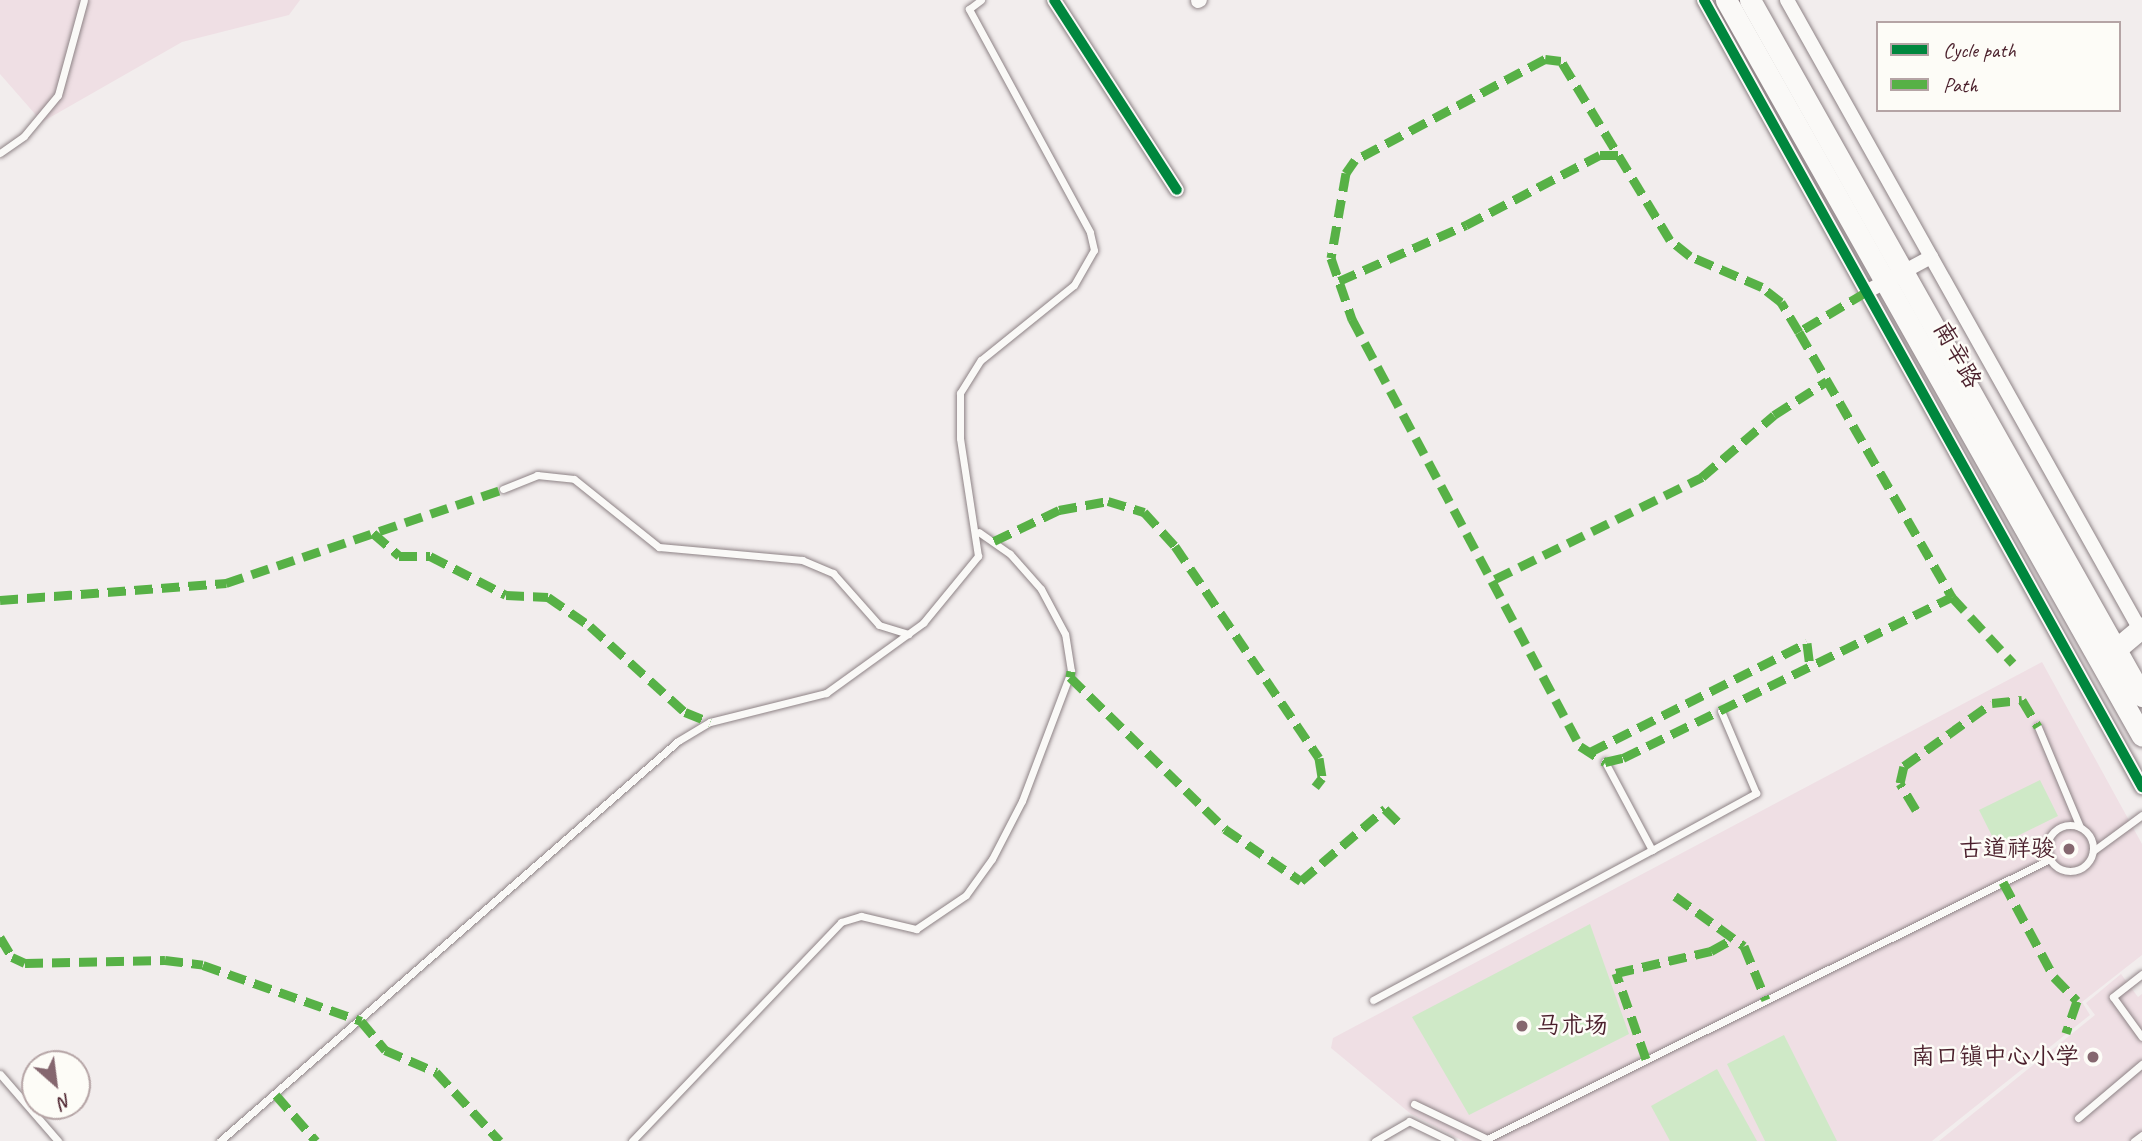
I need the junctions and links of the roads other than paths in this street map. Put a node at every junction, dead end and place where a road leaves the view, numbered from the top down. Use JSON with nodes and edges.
{"nodes":[{"id":1,"x":85,"y":0,"type":"edge"},
{"id":2,"x":981,"y":0,"type":"edge"},
{"id":3,"x":1055,"y":0,"type":"edge"},
{"id":4,"x":1704,"y":0,"type":"edge"},
{"id":5,"x":1726,"y":0,"type":"edge"},
{"id":6,"x":1750,"y":0,"type":"edge"},
{"id":7,"x":1787,"y":0,"type":"edge"},
{"id":8,"x":0,"y":153,"type":"edge"},
{"id":9,"x":1177,"y":190,"type":"dead end"},
{"id":10,"x":1931,"y":257,"type":"junction"},
{"id":11,"x":1894,"y":277,"type":"junction"},
{"id":12,"x":1866,"y":292,"type":"junction"},
{"id":13,"x":503,"y":489,"type":"dead end"},
{"id":14,"x":979,"y":532,"type":"junction"},
{"id":15,"x":2141,"y":629,"type":"edge"},
{"id":16,"x":909,"y":634,"type":"junction"},
{"id":17,"x":2115,"y":650,"type":"junction"},
{"id":18,"x":2142,"y":696,"type":"edge"},
{"id":19,"x":1721,"y":711,"type":"dead end"},
{"id":20,"x":2038,"y":727,"type":"dead end"},
{"id":21,"x":2142,"y":736,"type":"edge"},
{"id":22,"x":1605,"y":762,"type":"dead end"},
{"id":23,"x":2142,"y":787,"type":"edge"},
{"id":24,"x":2142,"y":815,"type":"edge"},
{"id":25,"x":2080,"y":827,"type":"junction"},
{"id":26,"x":1652,"y":850,"type":"junction"},
{"id":27,"x":2093,"y":851,"type":"junction"},
{"id":28,"x":2050,"y":859,"type":"junction"},
{"id":29,"x":2142,"y":974,"type":"edge"},
{"id":30,"x":1373,"y":1000,"type":"dead end"},
{"id":31,"x":2142,"y":1037,"type":"edge"},
{"id":32,"x":2139,"y":1066,"type":"edge"},
{"id":33,"x":0,"y":1074,"type":"edge"},
{"id":34,"x":2142,"y":1076,"type":"edge"},
{"id":35,"x":1415,"y":1104,"type":"dead end"},
{"id":36,"x":2078,"y":1118,"type":"dead end"},
{"id":37,"x":2142,"y":1135,"type":"edge"},
{"id":38,"x":58,"y":1141,"type":"edge"},
{"id":39,"x":220,"y":1141,"type":"edge"},
{"id":40,"x":632,"y":1141,"type":"edge"},
{"id":41,"x":1375,"y":1141,"type":"edge"},
{"id":42,"x":1450,"y":1141,"type":"edge"},
{"id":43,"x":2134,"y":1141,"type":"edge"}],
"edges":[{"from":1,"to":8,"type":"lane"},
{"from":2,"to":14,"type":"lane"},
{"from":3,"to":9,"type":"street"},
{"from":4,"to":12,"type":"street"},
{"from":5,"to":11,"type":"main road","name":"南辛路"},
{"from":6,"to":11,"type":"main road","name":"南辛路"},
{"from":7,"to":10,"type":"street"},
{"from":10,"to":11,"type":"street"},
{"from":10,"to":15,"type":"street"},
{"from":11,"to":12,"type":"street"},
{"from":11,"to":17,"type":"main road","name":"南辛路"},
{"from":11,"to":21,"type":"main road","name":"南辛路"},
{"from":12,"to":23,"type":"street"},
{"from":13,"to":16,"type":"lane"},
{"from":14,"to":16,"type":"lane"},
{"from":14,"to":40,"type":"lane"},
{"from":15,"to":17,"type":"main road"},
{"from":16,"to":39,"type":"lane"},
{"from":17,"to":18,"type":"main road","name":"南辛路"},
{"from":19,"to":26,"type":"lane"},
{"from":20,"to":25,"type":"lane"},
{"from":22,"to":26,"type":"lane"},
{"from":24,"to":27,"type":"lane"},
{"from":25,"to":27,"type":"lane"},
{"from":25,"to":28,"type":"lane"},
{"from":26,"to":30,"type":"lane"},
{"from":27,"to":28,"type":"lane"},
{"from":28,"to":35,"type":"lane"},
{"from":29,"to":31,"type":"lane"},
{"from":32,"to":34,"type":"lane"},
{"from":32,"to":36,"type":"lane"},
{"from":33,"to":38,"type":"lane"},
{"from":37,"to":43,"type":"lane"},
{"from":41,"to":42,"type":"lane"}]}
